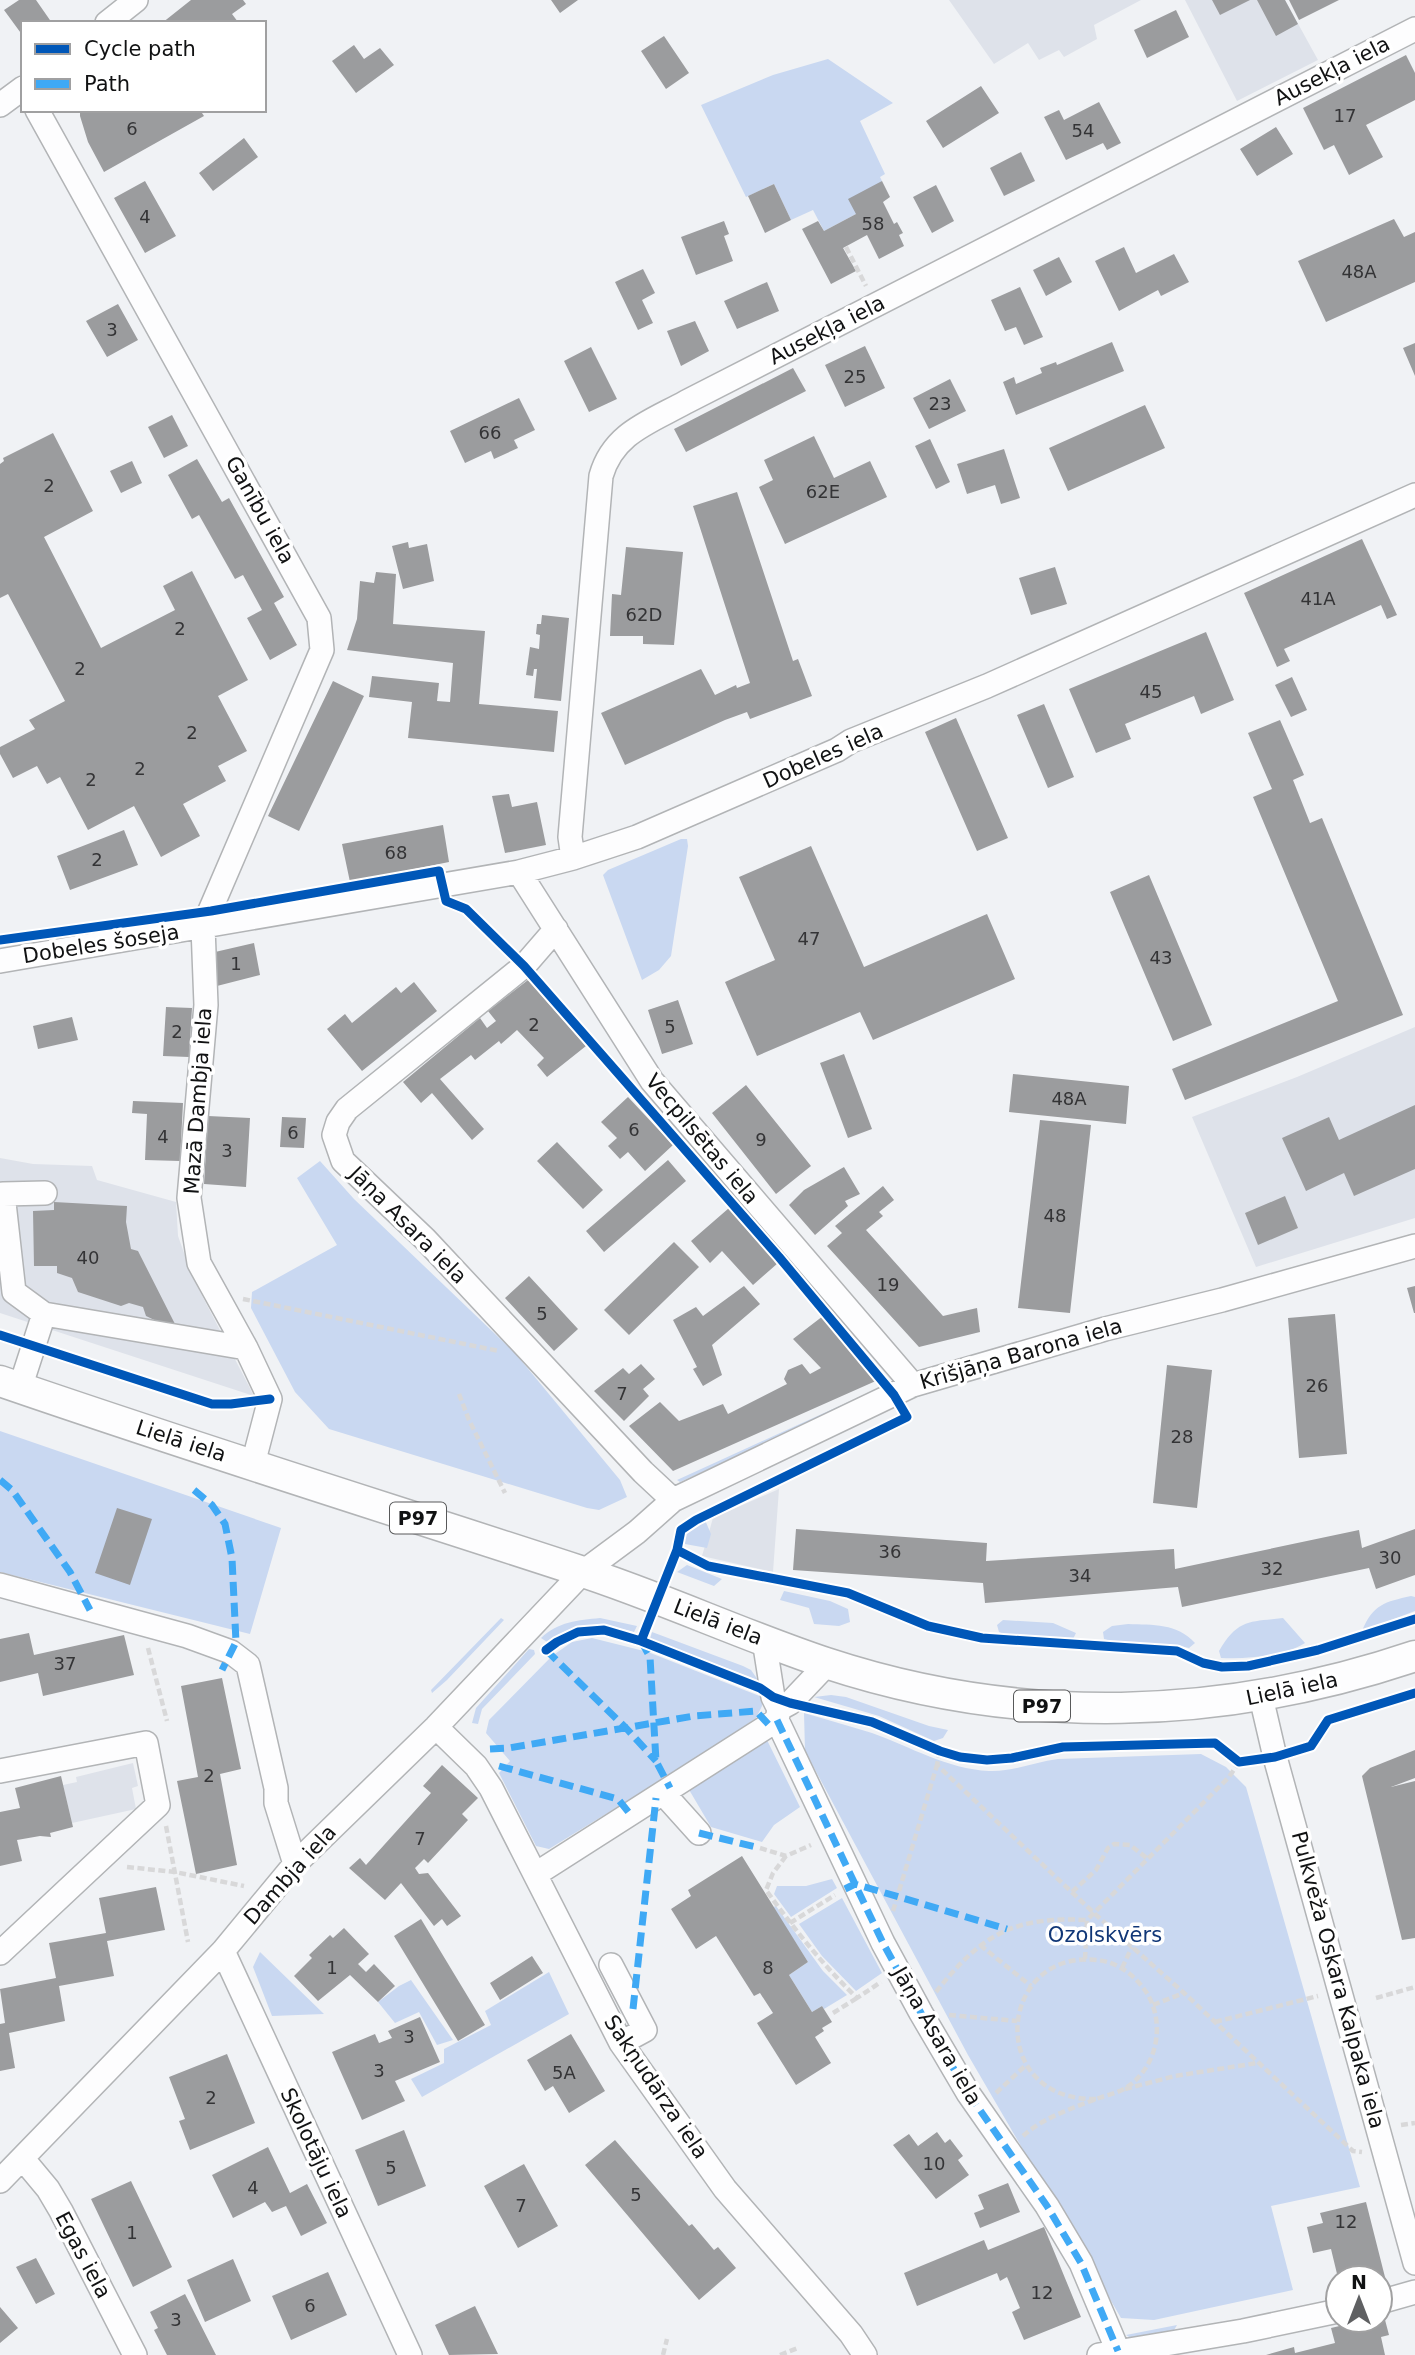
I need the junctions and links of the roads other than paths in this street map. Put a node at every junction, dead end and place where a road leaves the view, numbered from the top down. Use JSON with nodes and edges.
{"nodes":[{"id":1,"x":136,"y":0,"type":"edge"},
{"id":2,"x":110,"y":21,"type":"edge"},
{"id":3,"x":1415,"y":29,"type":"edge"},
{"id":4,"x":21,"y":89,"type":"edge"},
{"id":5,"x":0,"y":104,"type":"edge"},
{"id":6,"x":38,"y":112,"type":"edge"},
{"id":7,"x":1415,"y":495,"type":"edge"},
{"id":8,"x":573,"y":859,"type":"junction"},
{"id":9,"x":519,"y":872,"type":"junction"},
{"id":10,"x":203,"y":927,"type":"junction"},
{"id":11,"x":556,"y":929,"type":"junction"},
{"id":12,"x":0,"y":961,"type":"edge"},
{"id":13,"x":45,"y":1193,"type":"dead end"},
{"id":14,"x":1415,"y":1246,"type":"edge"},
{"id":15,"x":44,"y":1314,"type":"junction"},
{"id":16,"x":246,"y":1348,"type":"junction"},
{"id":17,"x":10,"y":1384,"type":"edge"},
{"id":18,"x":913,"y":1385,"type":"junction"},
{"id":19,"x":253,"y":1464,"type":"junction"},
{"id":20,"x":673,"y":1500,"type":"junction"},
{"id":21,"x":583,"y":1572,"type":"junction"},
{"id":22,"x":0,"y":1585,"type":"edge"},
{"id":23,"x":764,"y":1640,"type":"junction"},
{"id":24,"x":1415,"y":1656,"type":"edge"},
{"id":25,"x":828,"y":1664,"type":"junction"},
{"id":26,"x":1261,"y":1697,"type":"junction"},
{"id":27,"x":778,"y":1715,"type":"junction"},
{"id":28,"x":436,"y":1727,"type":"junction"},
{"id":29,"x":0,"y":1771,"type":"edge"},
{"id":30,"x":663,"y":1793,"type":"junction"},
{"id":31,"x":699,"y":1833,"type":"dead end"},
{"id":32,"x":296,"y":1864,"type":"junction"},
{"id":33,"x":536,"y":1874,"type":"junction"},
{"id":34,"x":223,"y":1951,"type":"junction"},
{"id":35,"x":0,"y":1953,"type":"edge"},
{"id":36,"x":611,"y":1965,"type":"dead end"},
{"id":37,"x":621,"y":2043,"type":"junction"},
{"id":38,"x":23,"y":2159,"type":"junction"},
{"id":39,"x":0,"y":2181,"type":"edge"},
{"id":40,"x":1415,"y":2263,"type":"edge"},
{"id":41,"x":1415,"y":2292,"type":"edge"},
{"id":42,"x":1394,"y":2298,"type":"edge"},
{"id":43,"x":1324,"y":2314,"type":"edge"},
{"id":44,"x":1108,"y":2353,"type":"edge"},
{"id":45,"x":135,"y":2355,"type":"edge"},
{"id":46,"x":410,"y":2355,"type":"edge"},
{"id":47,"x":865,"y":2355,"type":"edge"}],
"edges":[{"from":1,"to":2,"type":"street"},
{"from":3,"to":8,"type":"street","name":"Ausekļa iela"},
{"from":4,"to":5,"type":"street"},
{"from":6,"to":10,"type":"street","name":"Ganību iela"},
{"from":7,"to":8,"type":"street","name":"Dobeles iela"},
{"from":8,"to":9,"type":"street","name":"Dobeles iela"},
{"from":9,"to":10,"type":"street","name":"Dobeles iela"},
{"from":9,"to":11,"type":"street","name":"Vecpilsētas iela"},
{"from":10,"to":12,"type":"street","name":"Dobeles šoseja"},
{"from":10,"to":16,"type":"street","name":"Mazā Dambja iela"},
{"from":11,"to":18,"type":"street","name":"Vecpilsētas iela"},
{"from":11,"to":20,"type":"street","name":"Jāņa Asara iela"},
{"from":13,"to":15,"type":"street"},
{"from":14,"to":18,"type":"street","name":"Krišjāņa Barona iela"},
{"from":15,"to":16,"type":"street"},
{"from":15,"to":17,"type":"street"},
{"from":16,"to":19,"type":"street","name":"Mazā Dambja iela"},
{"from":17,"to":19,"type":"main road","name":"Lielā iela","number":"P97"},
{"from":18,"to":20,"type":"street","name":"Krišjāņa Barona iela"},
{"from":19,"to":21,"type":"main road","name":"Lielā iela","number":"P97"},
{"from":20,"to":21,"type":"street","name":"Krišjāņa Barona iela"},
{"from":21,"to":23,"type":"main road","name":"Lielā iela","number":"P97"},
{"from":21,"to":28,"type":"street","name":"Dambja iela"},
{"from":22,"to":32,"type":"street"},
{"from":23,"to":25,"type":"main road","name":"Lielā iela","number":"P97"},
{"from":23,"to":27,"type":"street","name":"Jāņa Asara iela"},
{"from":24,"to":26,"type":"main road","name":"Lielā iela","number":"P97"},
{"from":25,"to":26,"type":"main road","name":"Lielā iela","number":"P97"},
{"from":25,"to":27,"type":"street"},
{"from":26,"to":40,"type":"street","name":"Pulkveža Oskara Kalpaka iela"},
{"from":27,"to":30,"type":"street"},
{"from":27,"to":44,"type":"street","name":"Jāņa Asara iela"},
{"from":28,"to":32,"type":"street","name":"Dambja iela"},
{"from":28,"to":33,"type":"street","name":"Sakņudārza iela"},
{"from":29,"to":35,"type":"street"},
{"from":30,"to":31,"type":"street"},
{"from":30,"to":33,"type":"street"},
{"from":32,"to":34,"type":"street","name":"Dambja iela"},
{"from":33,"to":37,"type":"street","name":"Sakņudārza iela"},
{"from":34,"to":38,"type":"street","name":"Dambja iela"},
{"from":34,"to":46,"type":"street","name":"Skolotāju iela"},
{"from":36,"to":37,"type":"street"},
{"from":37,"to":47,"type":"street","name":"Sakņudārza iela"},
{"from":38,"to":39,"type":"street","name":"Dambja iela"},
{"from":38,"to":45,"type":"street","name":"Egas iela"},
{"from":41,"to":42,"type":"street"},
{"from":43,"to":44,"type":"street"}]}
